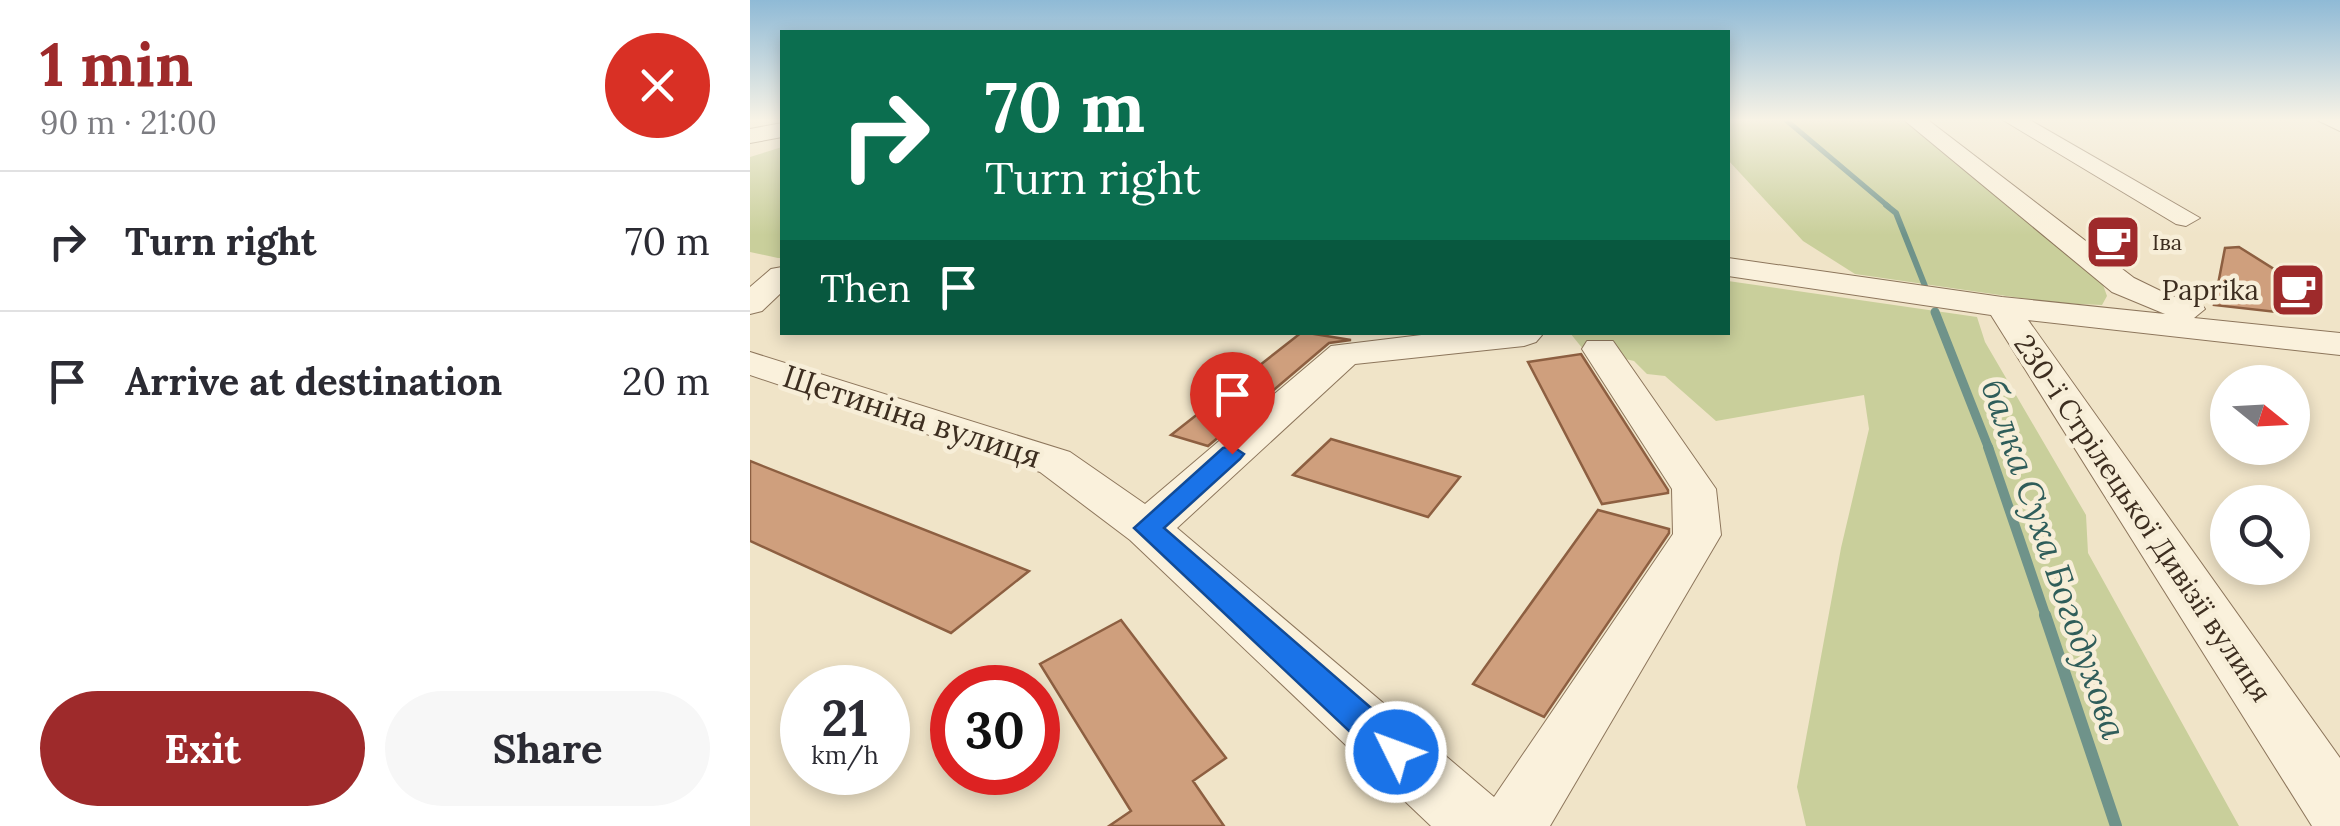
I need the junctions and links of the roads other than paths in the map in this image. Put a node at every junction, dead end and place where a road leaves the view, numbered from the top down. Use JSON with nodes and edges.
{"nodes":[{"id":1,"x":1964,"y":159,"type":"edge"},
{"id":2,"x":2082,"y":159,"type":"edge"},
{"id":3,"x":2186,"y":218,"type":"dead end"},
{"id":4,"x":1730,"y":266,"type":"edge"},
{"id":5,"x":780,"y":280,"type":"edge"},
{"id":6,"x":2002,"y":307,"type":"junction"},
{"id":7,"x":763,"y":312,"type":"edge"},
{"id":8,"x":2227,"y":314,"type":"dead end"},
{"id":9,"x":1524,"y":335,"type":"edge"},
{"id":10,"x":2340,"y":344,"type":"edge"},
{"id":11,"x":1600,"y":349,"type":"dead end"},
{"id":12,"x":750,"y":364,"type":"edge"},
{"id":13,"x":1147,"y":528,"type":"junction"},
{"id":14,"x":2340,"y":812,"type":"edge"},
{"id":15,"x":1478,"y":826,"type":"edge"},
{"id":16,"x":1513,"y":826,"type":"edge"}],
"edges":[{"from":1,"to":8,"type":"street"},
{"from":2,"to":3,"type":"street"},
{"from":4,"to":6,"type":"street"},
{"from":5,"to":7,"type":"street"},
{"from":6,"to":10,"type":"street","name":"230-ї Стрілецької Дивізії вулиця"},
{"from":6,"to":14,"type":"street","name":"230-ї Стрілецької Дивізії вулиця"},
{"from":9,"to":13,"type":"street"},
{"from":11,"to":16,"type":"street"},
{"from":12,"to":13,"type":"street","name":"Щетиніна вулиця"},
{"from":13,"to":15,"type":"street","name":"Щетиніна вулиця"}]}
